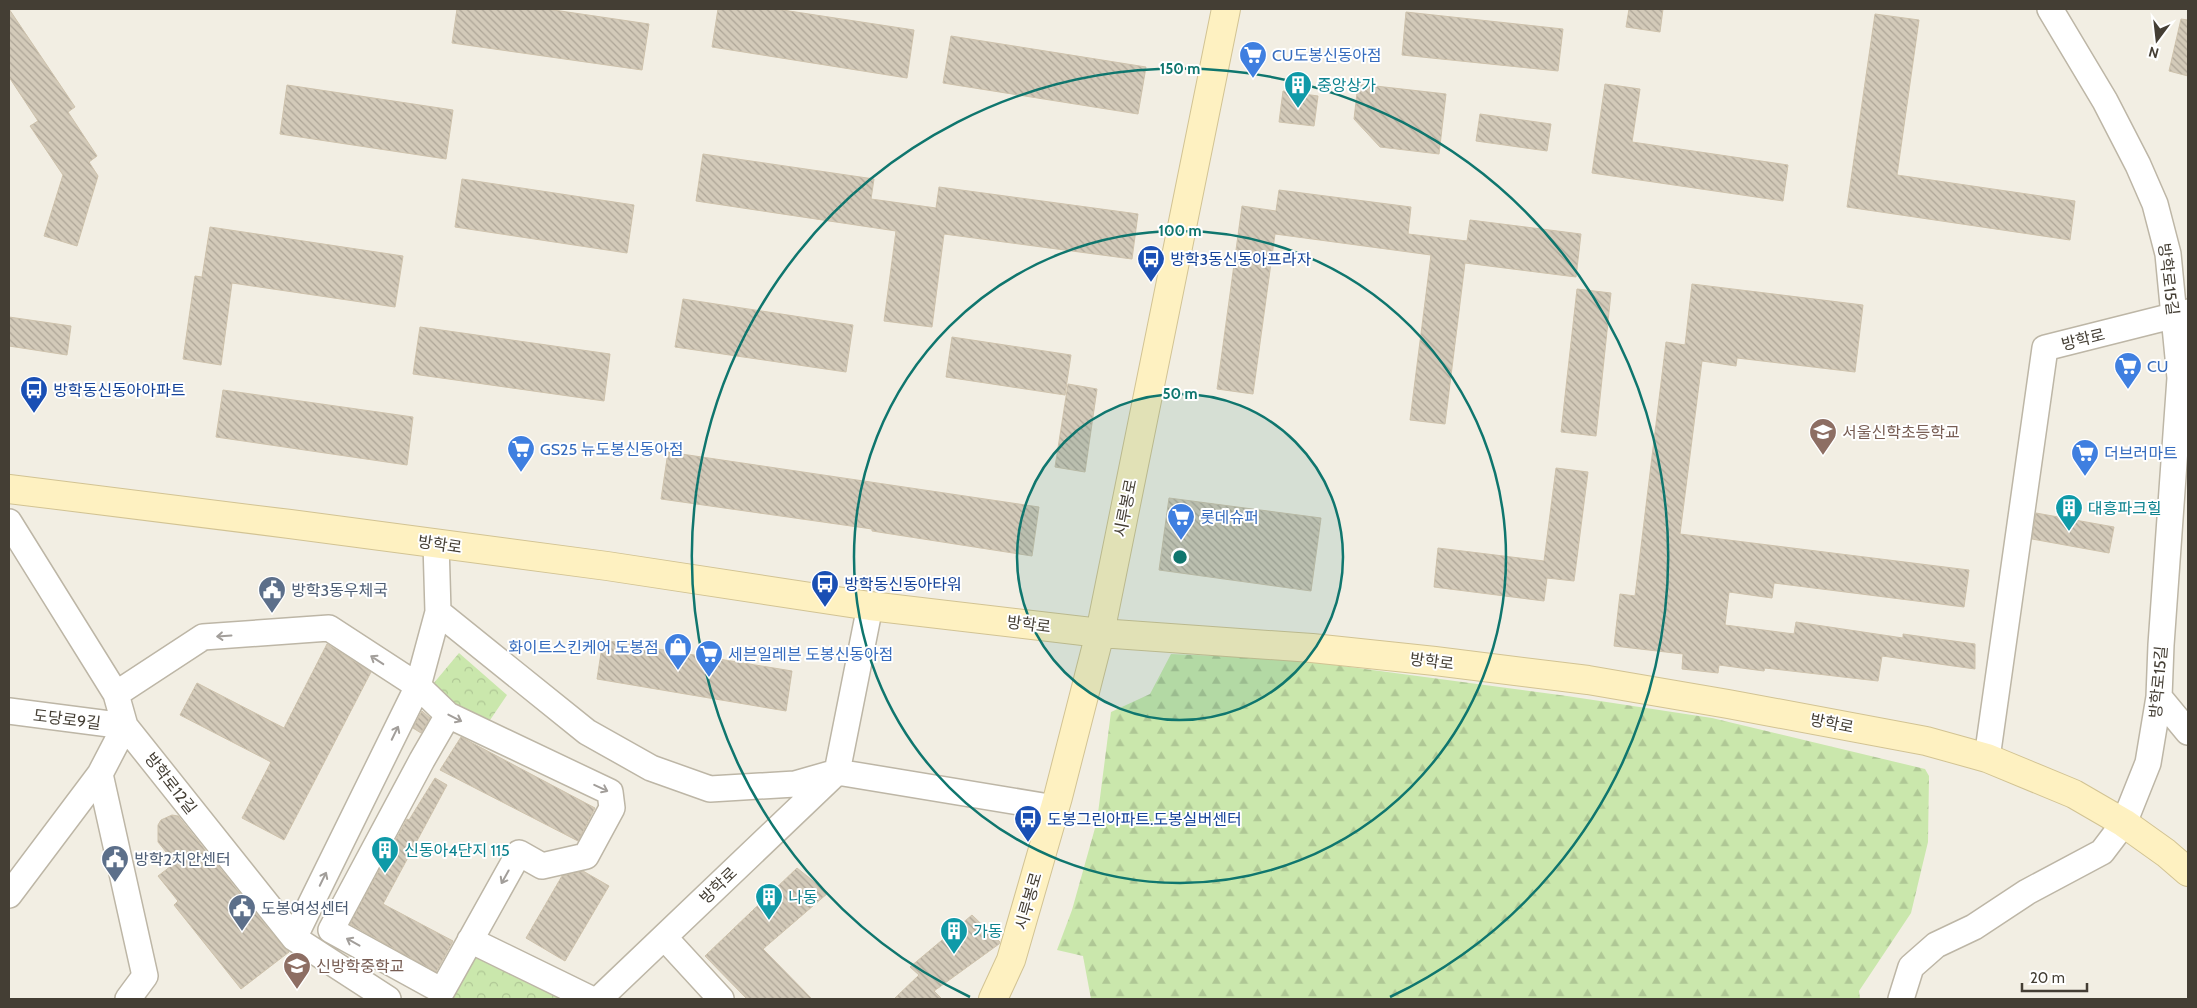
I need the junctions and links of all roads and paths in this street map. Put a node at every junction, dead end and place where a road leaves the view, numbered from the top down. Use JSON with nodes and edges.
{"nodes":[{"id":1,"x":1226,"y":9,"type":"edge"},
{"id":2,"x":2061,"y":14,"type":"edge"},
{"id":3,"x":2181,"y":314,"type":"edge"},
{"id":4,"x":9,"y":489,"type":"edge"},
{"id":5,"x":9,"y":522,"type":"edge"},
{"id":6,"x":436,"y":543,"type":"junction"},
{"id":7,"x":870,"y":606,"type":"junction"},
{"id":8,"x":438,"y":612,"type":"junction"},
{"id":9,"x":1100,"y":633,"type":"junction"},
{"id":10,"x":418,"y":686,"type":"junction"},
{"id":11,"x":116,"y":694,"type":"junction"},
{"id":12,"x":2159,"y":697,"type":"junction"},
{"id":13,"x":9,"y":712,"type":"edge"},
{"id":14,"x":448,"y":715,"type":"junction"},
{"id":15,"x":126,"y":726,"type":"junction"},
{"id":16,"x":2188,"y":732,"type":"edge"},
{"id":17,"x":1987,"y":758,"type":"junction"},
{"id":18,"x":837,"y":772,"type":"junction"},
{"id":19,"x":100,"y":774,"type":"junction"},
{"id":20,"x":1055,"y":808,"type":"junction"},
{"id":21,"x":2124,"y":823,"type":"junction"},
{"id":22,"x":2188,"y":872,"type":"edge"},
{"id":23,"x":9,"y":895,"type":"edge"},
{"id":24,"x":664,"y":937,"type":"junction"},
{"id":25,"x":294,"y":938,"type":"junction"},
{"id":26,"x":470,"y":940,"type":"junction"},
{"id":27,"x":128,"y":999,"type":"edge"},
{"id":28,"x":388,"y":999,"type":"edge"},
{"id":29,"x":591,"y":999,"type":"edge"},
{"id":30,"x":599,"y":999,"type":"edge"},
{"id":31,"x":720,"y":999,"type":"edge"},
{"id":32,"x":993,"y":999,"type":"edge"},
{"id":33,"x":1901,"y":999,"type":"edge"}],
"edges":[{"from":1,"to":9,"type":"main road","name":"시루봉로"},
{"from":2,"to":3,"type":"street","name":"방학로15길"},
{"from":3,"to":12,"type":"street","name":"방학로15길"},
{"from":3,"to":17,"type":"street","name":"방학로"},
{"from":4,"to":6,"type":"main road","name":"방학로"},
{"from":5,"to":11,"type":"street","name":"방학로12길"},
{"from":6,"to":7,"type":"main road","name":"방학로"},
{"from":6,"to":8,"type":"street"},
{"from":7,"to":9,"type":"main road","name":"방학로"},
{"from":7,"to":18,"type":"street"},
{"from":8,"to":10,"type":"street"},
{"from":8,"to":18,"type":"street"},
{"from":9,"to":17,"type":"main road","name":"방학로"},
{"from":9,"to":20,"type":"main road","name":"시루봉로"},
{"from":10,"to":11,"type":"street","one_way":true},
{"from":10,"to":14,"type":"street"},
{"from":25,"to":10,"type":"street","one_way":true},
{"from":11,"to":15,"type":"street","name":"방학로12길"},
{"from":12,"to":16,"type":"street"},
{"from":12,"to":21,"type":"street","name":"방학로15길"},
{"from":13,"to":15,"type":"street","name":"도당로9길"},
{"from":14,"to":26,"type":"street","one_way":true},
{"from":26,"to":14,"type":"street","one_way":true},
{"from":15,"to":19,"type":"street"},
{"from":15,"to":25,"type":"street","name":"방학로12길"},
{"from":17,"to":21,"type":"main road","name":"방학로"},
{"from":18,"to":20,"type":"street"},
{"from":18,"to":24,"type":"street","name":"방학로"},
{"from":19,"to":23,"type":"street"},
{"from":19,"to":27,"type":"street"},
{"from":20,"to":32,"type":"main road","name":"시루봉로"},
{"from":21,"to":22,"type":"main road","name":"방학로"},
{"from":21,"to":33,"type":"street"},
{"from":24,"to":30,"type":"street","name":"방학로"},
{"from":24,"to":31,"type":"street"},
{"from":25,"to":28,"type":"street","name":"방학로12길"},
{"from":26,"to":29,"type":"street"}]}
